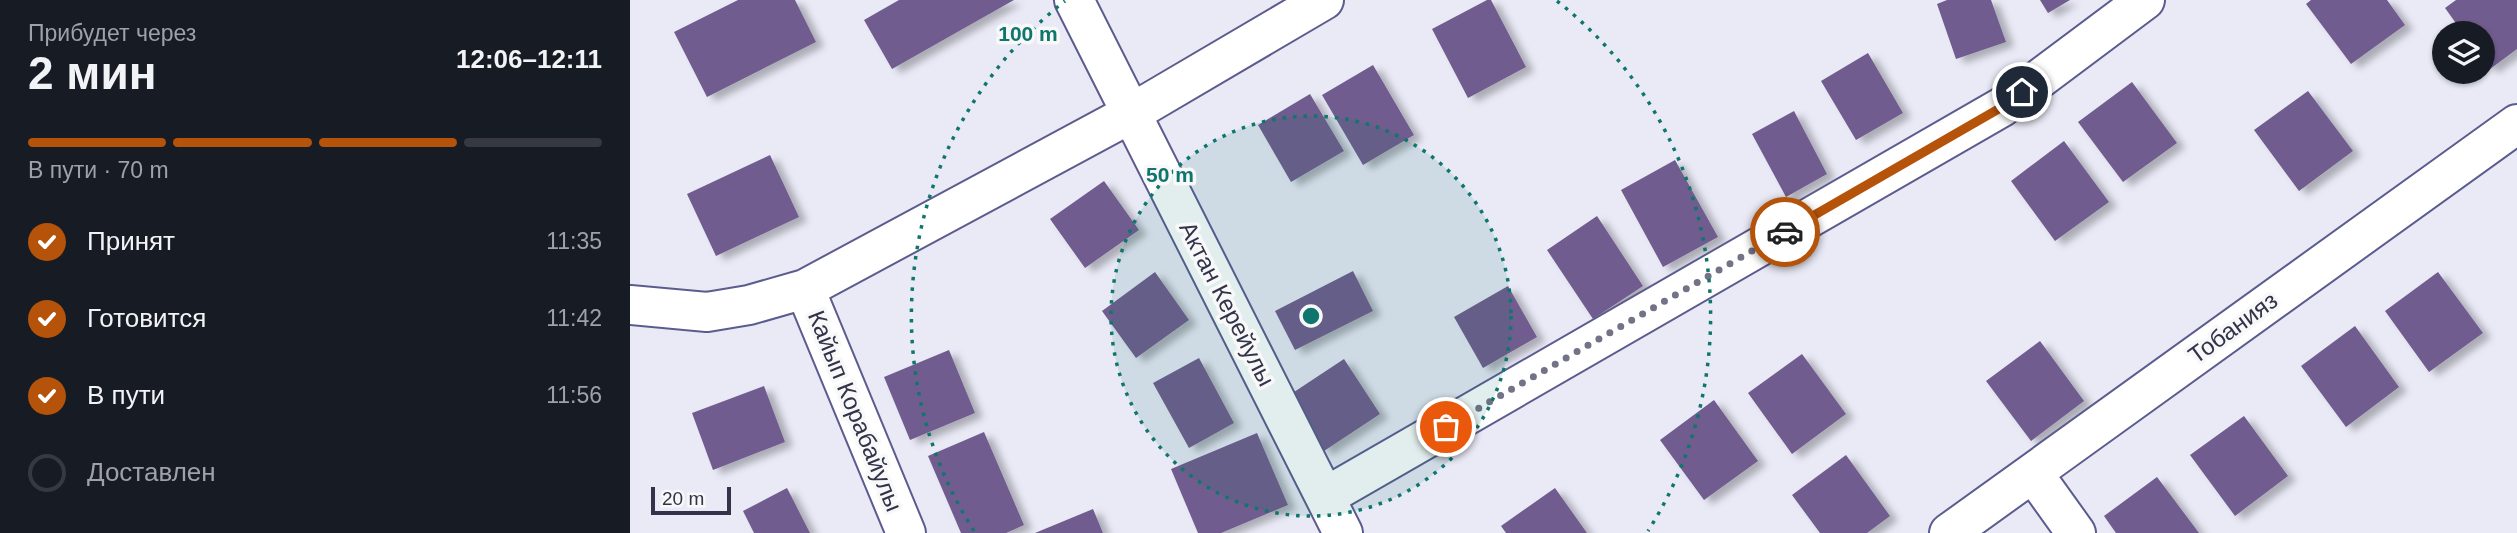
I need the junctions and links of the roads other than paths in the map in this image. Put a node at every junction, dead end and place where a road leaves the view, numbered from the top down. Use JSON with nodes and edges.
{"nodes":[{"id":1,"x":1074,"y":0,"type":"edge"},
{"id":2,"x":1324,"y":0,"type":"edge"},
{"id":3,"x":2145,"y":0,"type":"edge"},
{"id":4,"x":1130,"y":114,"type":"junction"},
{"id":5,"x":2517,"y":124,"type":"edge"},
{"id":6,"x":805,"y":289,"type":"junction"},
{"id":7,"x":630,"y":305,"type":"edge"},
{"id":8,"x":2033,"y":473,"type":"junction"},
{"id":9,"x":1325,"y":497,"type":"junction"},
{"id":10,"x":906,"y":533,"type":"edge"},
{"id":11,"x":1343,"y":533,"type":"edge"},
{"id":12,"x":1949,"y":533,"type":"edge"},
{"id":13,"x":2076,"y":533,"type":"edge"}],
"edges":[{"from":1,"to":4,"type":"street","name":"Актан Керейулы"},
{"from":2,"to":4,"type":"street"},
{"from":3,"to":9,"type":"street"},
{"from":4,"to":6,"type":"street"},
{"from":4,"to":9,"type":"street","name":"Актан Керейулы"},
{"from":5,"to":8,"type":"street","name":"Тобанияз"},
{"from":6,"to":7,"type":"street"},
{"from":6,"to":10,"type":"street","name":"Кайып Корабайулы"},
{"from":8,"to":12,"type":"street","name":"Тобанияз"},
{"from":8,"to":13,"type":"street"},
{"from":9,"to":11,"type":"street","name":"Актан Керейулы"}]}
